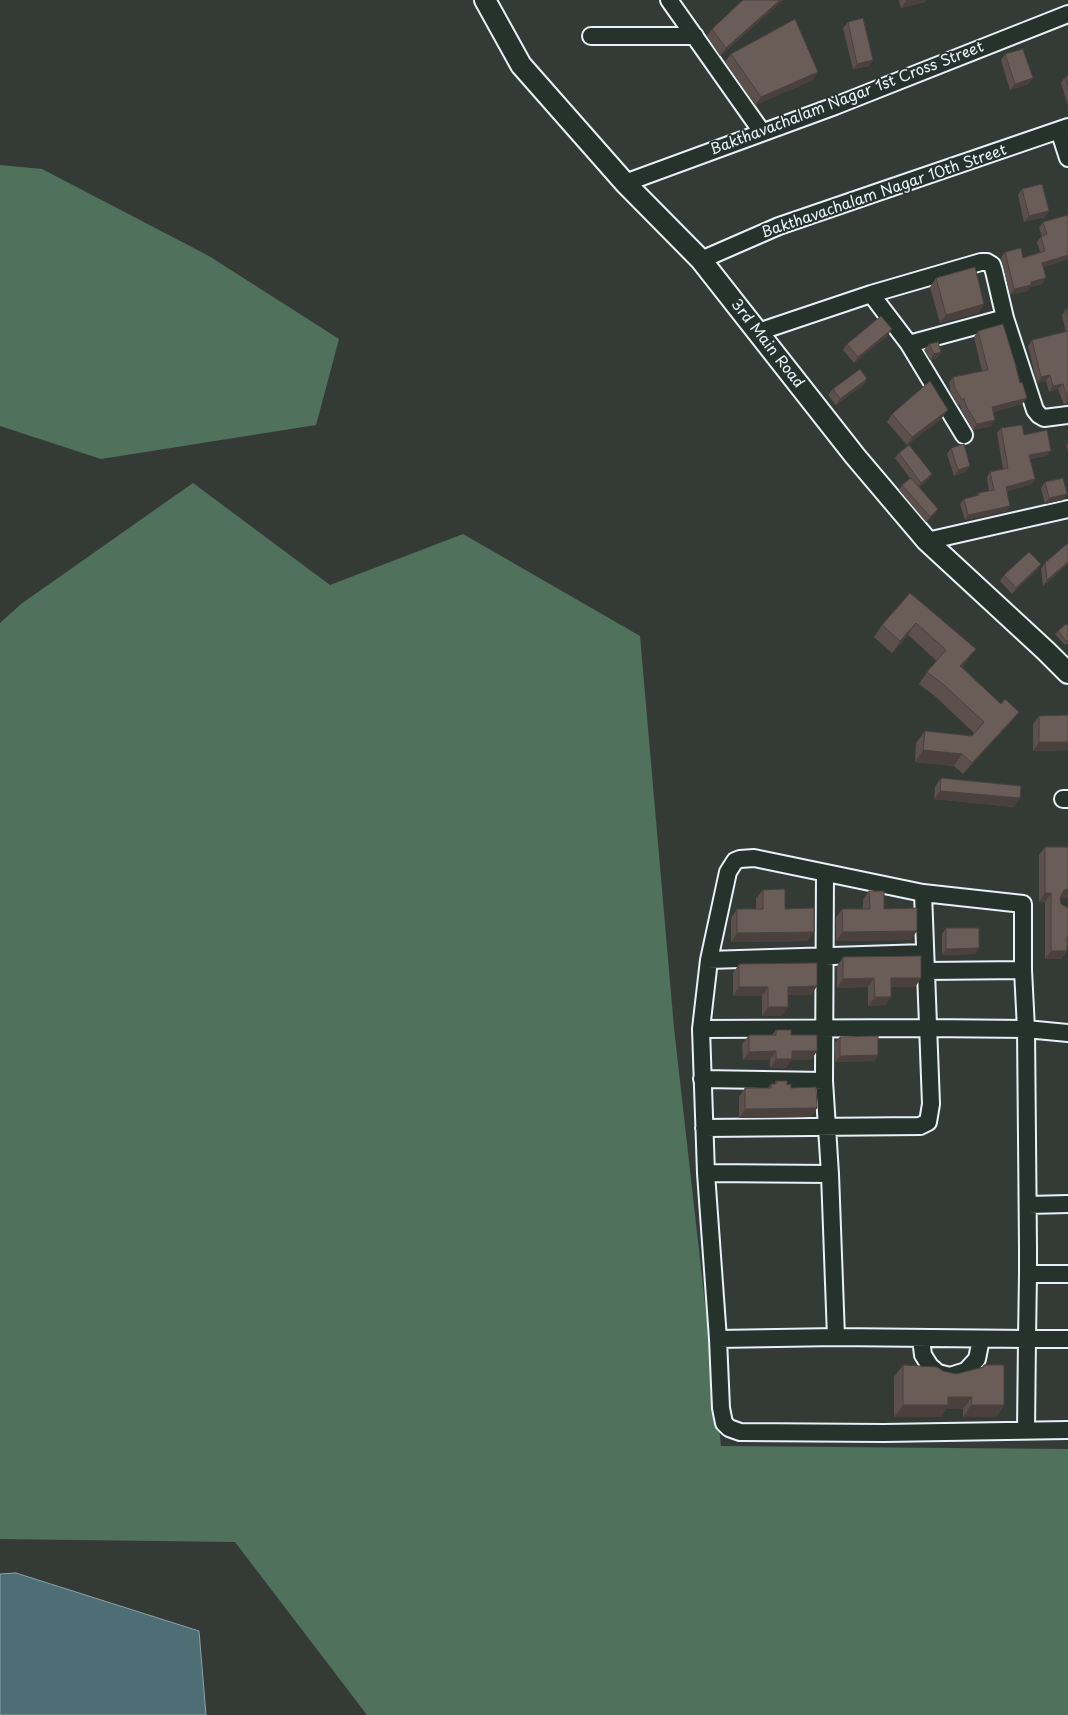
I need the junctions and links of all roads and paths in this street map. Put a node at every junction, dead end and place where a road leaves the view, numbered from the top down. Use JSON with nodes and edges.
{"nodes":[{"id":1,"x":485,"y":0,"type":"edge"},
{"id":2,"x":669,"y":0,"type":"edge"},
{"id":3,"x":1068,"y":14,"type":"edge"},
{"id":4,"x":591,"y":36,"type":"dead end"},
{"id":5,"x":695,"y":36,"type":"junction"},
{"id":6,"x":1064,"y":129,"type":"edge"},
{"id":7,"x":762,"y":132,"type":"junction"},
{"id":8,"x":1068,"y":158,"type":"edge"},
{"id":9,"x":625,"y":183,"type":"junction"},
{"id":10,"x":701,"y":260,"type":"junction"},
{"id":11,"x":870,"y":294,"type":"junction"},
{"id":12,"x":1005,"y":318,"type":"junction"},
{"id":13,"x":758,"y":332,"type":"junction"},
{"id":14,"x":909,"y":344,"type":"junction"},
{"id":15,"x":1068,"y":415,"type":"edge"},
{"id":16,"x":964,"y":436,"type":"dead end"},
{"id":17,"x":1068,"y":509,"type":"edge"},
{"id":18,"x":927,"y":540,"type":"junction"},
{"id":19,"x":1068,"y":673,"type":"edge"},
{"id":20,"x":825,"y":873,"type":"junction"},
{"id":21,"x":923,"y":893,"type":"junction"},
{"id":22,"x":926,"y":953,"type":"junction"},
{"id":23,"x":824,"y":956,"type":"junction"},
{"id":24,"x":709,"y":960,"type":"junction"},
{"id":25,"x":1023,"y":970,"type":"junction"},
{"id":26,"x":926,"y":971,"type":"junction"},
{"id":27,"x":928,"y":1028,"type":"junction"},
{"id":28,"x":701,"y":1029,"type":"junction"},
{"id":29,"x":823,"y":1029,"type":"junction"},
{"id":30,"x":1026,"y":1029,"type":"junction"},
{"id":31,"x":1068,"y":1032,"type":"edge"},
{"id":32,"x":702,"y":1079,"type":"junction"},
{"id":33,"x":824,"y":1081,"type":"junction"},
{"id":34,"x":704,"y":1128,"type":"junction"},
{"id":35,"x":827,"y":1128,"type":"junction"},
{"id":36,"x":706,"y":1173,"type":"junction"},
{"id":37,"x":830,"y":1174,"type":"junction"},
{"id":38,"x":1068,"y":1204,"type":"edge"},
{"id":39,"x":1028,"y":1205,"type":"junction"},
{"id":40,"x":1028,"y":1274,"type":"junction"},
{"id":41,"x":1068,"y":1274,"type":"edge"},
{"id":42,"x":836,"y":1338,"type":"junction"},
{"id":43,"x":922,"y":1338,"type":"junction"},
{"id":44,"x":718,"y":1339,"type":"junction"},
{"id":45,"x":981,"y":1339,"type":"junction"},
{"id":46,"x":1027,"y":1339,"type":"junction"},
{"id":47,"x":1068,"y":1339,"type":"edge"},
{"id":48,"x":1026,"y":1430,"type":"junction"},
{"id":49,"x":1068,"y":1430,"type":"edge"}],
"edges":[{"from":1,"to":9,"type":"street","name":"3rd Main Road"},
{"from":2,"to":5,"type":"street"},
{"from":3,"to":7,"type":"street","name":"Bakthavachalam Nagar 1st Cross Street"},
{"from":4,"to":5,"type":"street"},
{"from":5,"to":7,"type":"street"},
{"from":6,"to":8,"type":"street"},
{"from":6,"to":10,"type":"street","name":"Bakthavachalam Nagar 10th Street"},
{"from":7,"to":9,"type":"street","name":"Bakthavachalam Nagar 1st Cross Street"},
{"from":9,"to":10,"type":"street","name":"3rd Main Road"},
{"from":10,"to":13,"type":"street","name":"3rd Main Road"},
{"from":11,"to":12,"type":"street"},
{"from":11,"to":13,"type":"street"},
{"from":11,"to":14,"type":"street"},
{"from":12,"to":14,"type":"street"},
{"from":12,"to":15,"type":"street"},
{"from":13,"to":18,"type":"street","name":"3rd Main Road"},
{"from":14,"to":16,"type":"street"},
{"from":17,"to":18,"type":"street"},
{"from":18,"to":19,"type":"street","name":"3rd Main Road"},
{"from":20,"to":21,"type":"street"},
{"from":20,"to":23,"type":"street"},
{"from":20,"to":24,"type":"street"},
{"from":21,"to":22,"type":"street"},
{"from":21,"to":25,"type":"street"},
{"from":22,"to":23,"type":"street"},
{"from":22,"to":26,"type":"street"},
{"from":23,"to":24,"type":"street"},
{"from":23,"to":29,"type":"street"},
{"from":24,"to":28,"type":"street"},
{"from":25,"to":26,"type":"street"},
{"from":25,"to":30,"type":"street"},
{"from":26,"to":27,"type":"street"},
{"from":27,"to":29,"type":"street"},
{"from":27,"to":30,"type":"street"},
{"from":27,"to":35,"type":"street"},
{"from":28,"to":29,"type":"street"},
{"from":28,"to":32,"type":"street"},
{"from":29,"to":33,"type":"street"},
{"from":30,"to":31,"type":"street"},
{"from":30,"to":39,"type":"street"},
{"from":32,"to":33,"type":"street"},
{"from":32,"to":34,"type":"street"},
{"from":33,"to":35,"type":"street"},
{"from":34,"to":35,"type":"street"},
{"from":34,"to":36,"type":"street"},
{"from":35,"to":37,"type":"street"},
{"from":36,"to":37,"type":"street"},
{"from":36,"to":44,"type":"street"},
{"from":37,"to":42,"type":"street"},
{"from":38,"to":39,"type":"street"},
{"from":39,"to":40,"type":"street"},
{"from":40,"to":41,"type":"street"},
{"from":40,"to":46,"type":"street"},
{"from":42,"to":43,"type":"street"},
{"from":42,"to":44,"type":"street"},
{"from":43,"to":45,"type":"street"},
{"from":43,"to":45,"type":"street"},
{"from":44,"to":48,"type":"street"},
{"from":45,"to":46,"type":"street"},
{"from":46,"to":47,"type":"street"},
{"from":46,"to":48,"type":"street"},
{"from":48,"to":49,"type":"street"}]}
